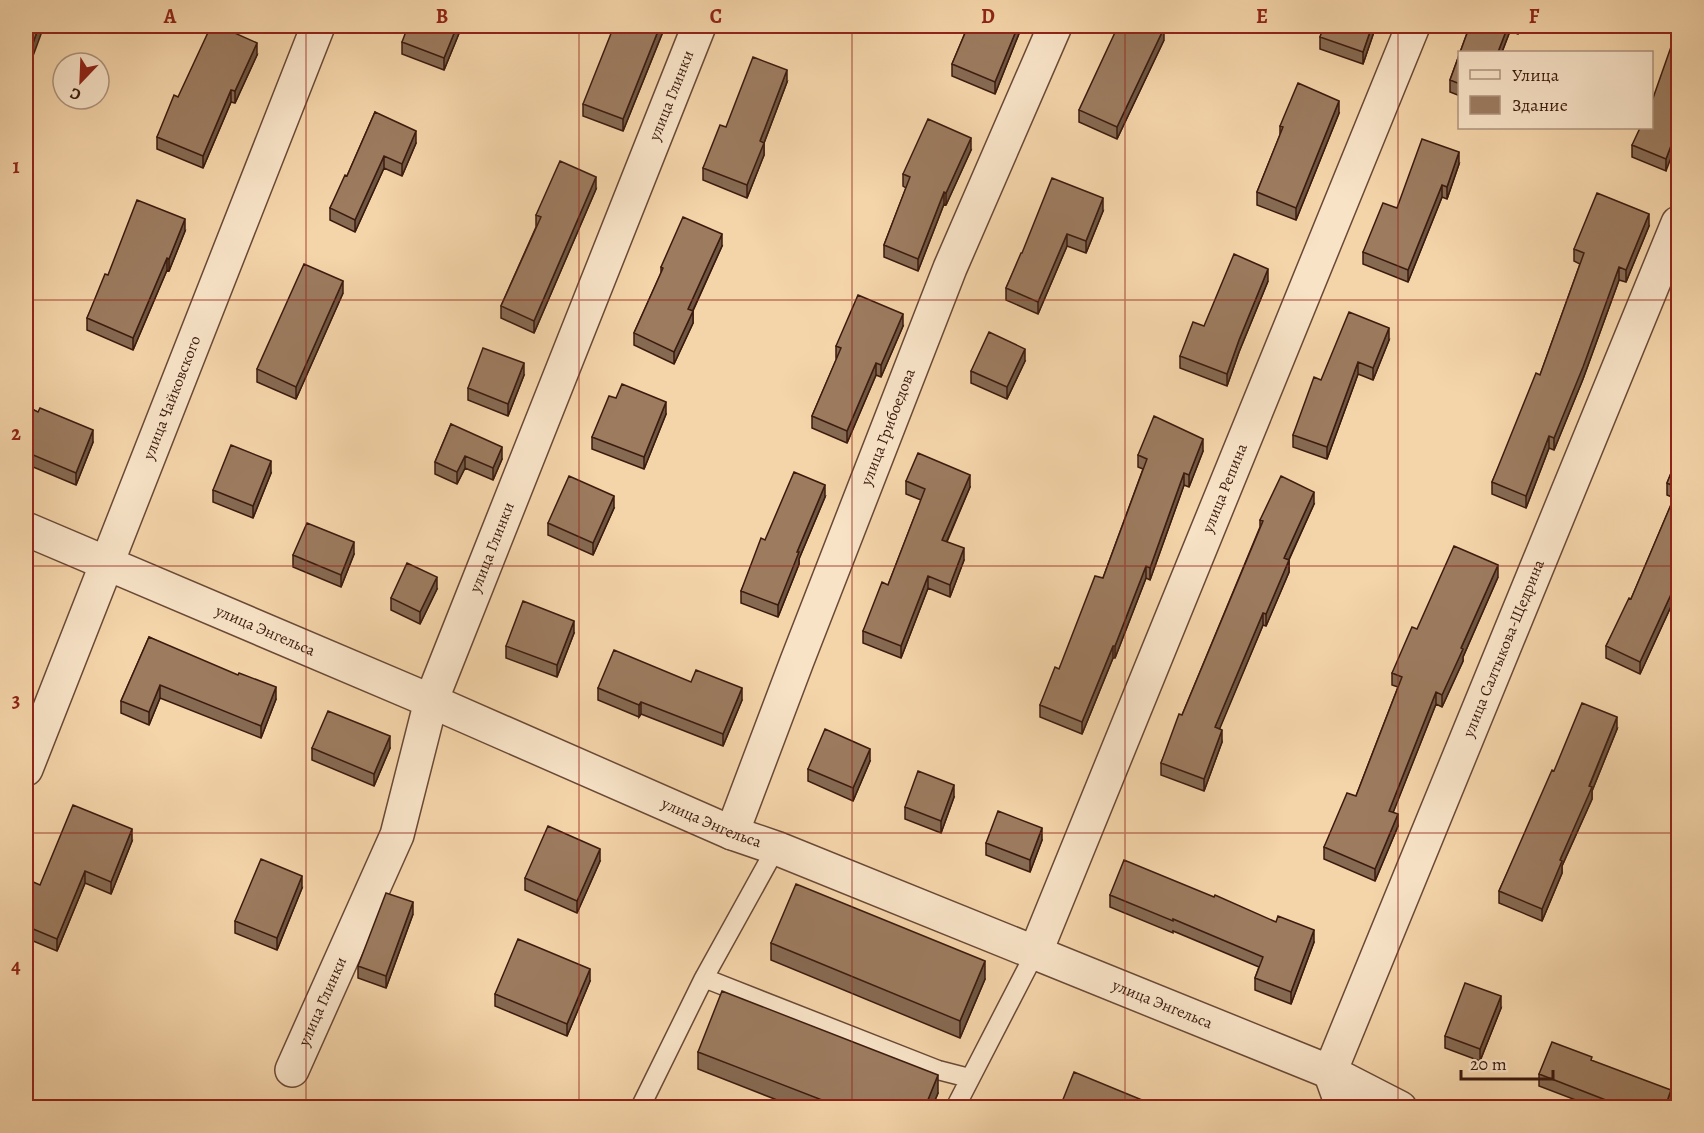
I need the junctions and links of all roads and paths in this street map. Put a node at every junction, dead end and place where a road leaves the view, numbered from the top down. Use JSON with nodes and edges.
{"nodes":[{"id":1,"x":318,"y":26,"type":"edge"},
{"id":2,"x":699,"y":26,"type":"edge"},
{"id":3,"x":1055,"y":26,"type":"edge"},
{"id":4,"x":1413,"y":26,"type":"edge"},
{"id":5,"x":1678,"y":223,"type":"edge"},
{"id":6,"x":26,"y":529,"type":"edge"},
{"id":7,"x":108,"y":562,"type":"junction"},
{"id":8,"x":431,"y":701,"type":"junction"},
{"id":9,"x":26,"y":769,"type":"edge"},
{"id":10,"x":732,"y":833,"type":"junction"},
{"id":11,"x":776,"y":848,"type":"junction"},
{"id":12,"x":1036,"y":951,"type":"junction"},
{"id":13,"x":704,"y":978,"type":"junction"},
{"id":14,"x":292,"y":1070,"type":"dead end"},
{"id":15,"x":1330,"y":1072,"type":"junction"},
{"id":16,"x":969,"y":1078,"type":"junction"},
{"id":17,"x":642,"y":1107,"type":"edge"},
{"id":18,"x":955,"y":1107,"type":"edge"},
{"id":19,"x":1342,"y":1107,"type":"edge"},
{"id":20,"x":1400,"y":1107,"type":"edge"}],
"edges":[{"from":1,"to":7,"type":"street","name":"улица Чайковского"},
{"from":2,"to":8,"type":"street","name":"улица Глинки"},
{"from":3,"to":10,"type":"street","name":"улица Грибоедова"},
{"from":4,"to":12,"type":"street","name":"улица Репина"},
{"from":5,"to":15,"type":"street","name":"улица Салтыкова-Щедрина"},
{"from":6,"to":7,"type":"street","name":"улица Энгельса"},
{"from":7,"to":8,"type":"street","name":"улица Энгельса"},
{"from":7,"to":9,"type":"street","name":"улица Чайковского"},
{"from":8,"to":10,"type":"street","name":"улица Энгельса"},
{"from":8,"to":14,"type":"street","name":"улица Глинки"},
{"from":10,"to":11,"type":"street","name":"улица Энгельса"},
{"from":11,"to":12,"type":"street","name":"улица Энгельса"},
{"from":11,"to":13,"type":"lane"},
{"from":12,"to":15,"type":"street","name":"улица Энгельса"},
{"from":12,"to":16,"type":"lane"},
{"from":13,"to":16,"type":"lane"},
{"from":13,"to":17,"type":"lane"},
{"from":15,"to":19,"type":"street"},
{"from":15,"to":20,"type":"street","name":"улица Энгельса"},
{"from":16,"to":18,"type":"lane"}]}
